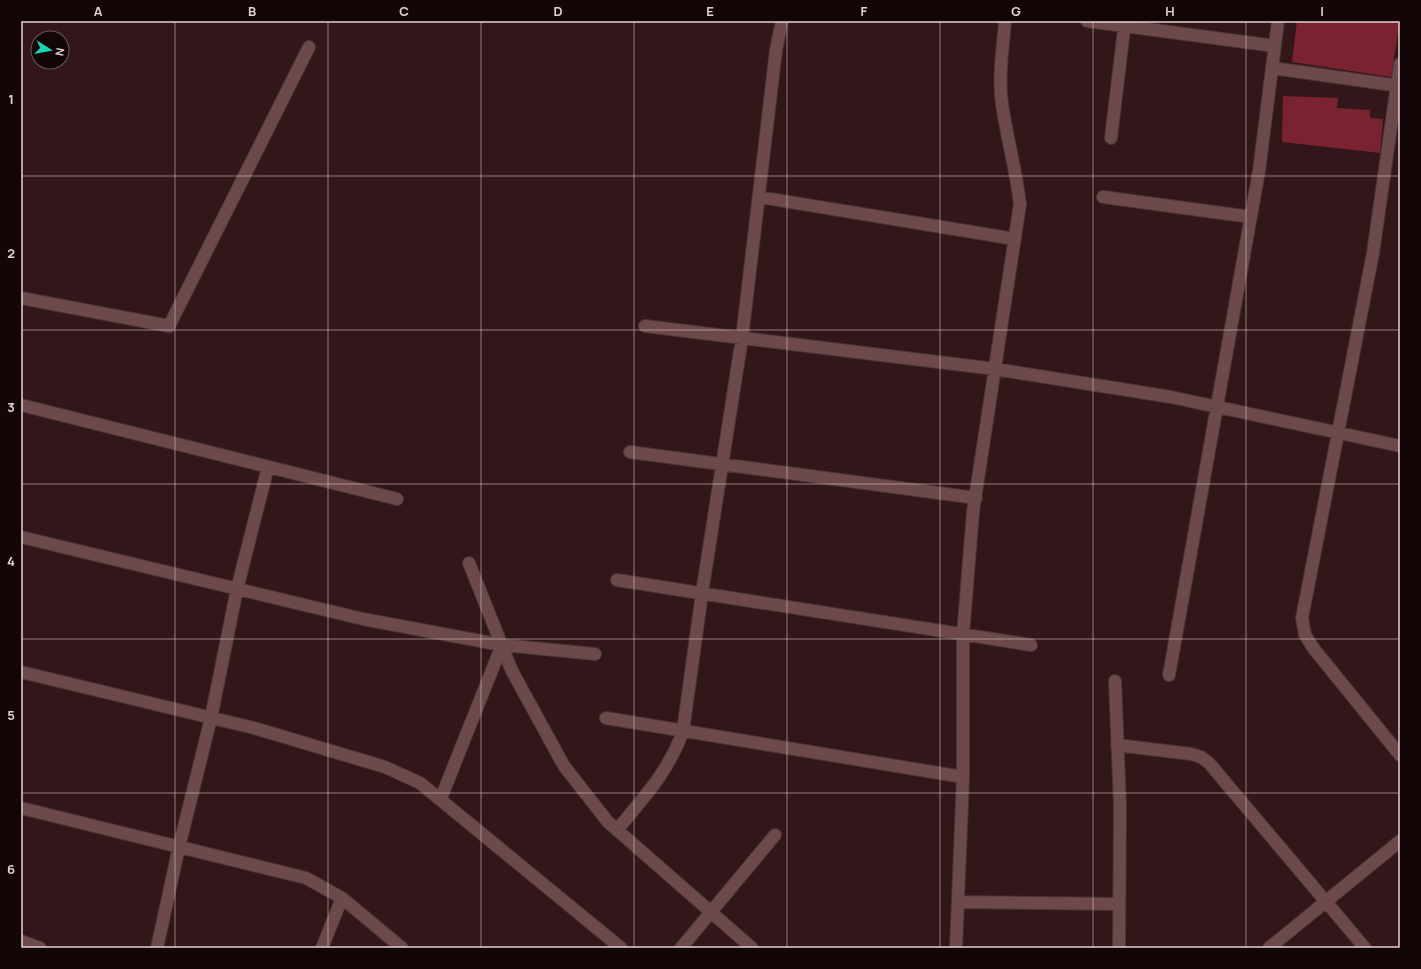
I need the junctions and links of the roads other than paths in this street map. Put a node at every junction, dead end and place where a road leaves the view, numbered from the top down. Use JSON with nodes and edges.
{"nodes":[{"id":1,"x":782,"y":21,"type":"edge"},
{"id":2,"x":1005,"y":21,"type":"edge"},
{"id":3,"x":1087,"y":21,"type":"edge"},
{"id":4,"x":1278,"y":21,"type":"edge"},
{"id":5,"x":1125,"y":24,"type":"edge"},
{"id":6,"x":1274,"y":46,"type":"junction"},
{"id":7,"x":309,"y":47,"type":"dead end"},
{"id":8,"x":1400,"y":64,"type":"edge"},
{"id":9,"x":1272,"y":68,"type":"junction"},
{"id":10,"x":1399,"y":86,"type":"edge"},
{"id":11,"x":1111,"y":138,"type":"dead end"},
{"id":12,"x":759,"y":197,"type":"junction"},
{"id":13,"x":1103,"y":197,"type":"dead end"},
{"id":14,"x":1251,"y":217,"type":"junction"},
{"id":15,"x":1015,"y":239,"type":"junction"},
{"id":16,"x":21,"y":298,"type":"edge"},
{"id":17,"x":645,"y":326,"type":"dead end"},
{"id":18,"x":742,"y":338,"type":"junction"},
{"id":19,"x":995,"y":369,"type":"junction"},
{"id":20,"x":21,"y":405,"type":"edge"},
{"id":21,"x":1217,"y":407,"type":"junction"},
{"id":22,"x":1338,"y":434,"type":"junction"},
{"id":23,"x":1400,"y":446,"type":"edge"},
{"id":24,"x":630,"y":452,"type":"dead end"},
{"id":25,"x":722,"y":465,"type":"junction"},
{"id":26,"x":268,"y":467,"type":"junction"},
{"id":27,"x":976,"y":498,"type":"junction"},
{"id":28,"x":397,"y":499,"type":"dead end"},
{"id":29,"x":21,"y":537,"type":"edge"},
{"id":30,"x":469,"y":563,"type":"dead end"},
{"id":31,"x":617,"y":580,"type":"dead end"},
{"id":32,"x":237,"y":589,"type":"junction"},
{"id":33,"x":702,"y":593,"type":"junction"},
{"id":34,"x":963,"y":635,"type":"junction"},
{"id":35,"x":502,"y":645,"type":"junction"},
{"id":36,"x":1031,"y":645,"type":"dead end"},
{"id":37,"x":595,"y":654,"type":"dead end"},
{"id":38,"x":21,"y":672,"type":"edge"},
{"id":39,"x":1169,"y":675,"type":"dead end"},
{"id":40,"x":1115,"y":680,"type":"dead end"},
{"id":41,"x":211,"y":718,"type":"junction"},
{"id":42,"x":606,"y":718,"type":"dead end"},
{"id":43,"x":683,"y":731,"type":"junction"},
{"id":44,"x":1117,"y":745,"type":"junction"},
{"id":45,"x":1400,"y":755,"type":"edge"},
{"id":46,"x":963,"y":777,"type":"junction"},
{"id":47,"x":441,"y":798,"type":"junction"},
{"id":48,"x":21,"y":808,"type":"edge"},
{"id":49,"x":617,"y":830,"type":"junction"},
{"id":50,"x":775,"y":835,"type":"dead end"},
{"id":51,"x":1400,"y":841,"type":"edge"},
{"id":52,"x":179,"y":847,"type":"junction"},
{"id":53,"x":342,"y":898,"type":"junction"},
{"id":54,"x":1327,"y":901,"type":"junction"},
{"id":55,"x":958,"y":902,"type":"junction"},
{"id":56,"x":1119,"y":904,"type":"junction"},
{"id":57,"x":711,"y":912,"type":"junction"},
{"id":58,"x":21,"y":941,"type":"edge"},
{"id":59,"x":40,"y":948,"type":"edge"},
{"id":60,"x":157,"y":948,"type":"edge"},
{"id":61,"x":322,"y":948,"type":"edge"},
{"id":62,"x":402,"y":948,"type":"edge"},
{"id":63,"x":621,"y":948,"type":"edge"},
{"id":64,"x":681,"y":948,"type":"edge"},
{"id":65,"x":752,"y":948,"type":"edge"},
{"id":66,"x":956,"y":948,"type":"edge"},
{"id":67,"x":1119,"y":948,"type":"edge"},
{"id":68,"x":1269,"y":948,"type":"edge"},
{"id":69,"x":1365,"y":948,"type":"edge"}],
"edges":[{"from":1,"to":12,"type":"street"},
{"from":2,"to":15,"type":"street"},
{"from":3,"to":5,"type":"street"},
{"from":4,"to":6,"type":"street"},
{"from":5,"to":6,"type":"street"},
{"from":5,"to":11,"type":"street"},
{"from":6,"to":9,"type":"street"},
{"from":7,"to":16,"type":"street"},
{"from":8,"to":10,"type":"street"},
{"from":9,"to":10,"type":"street"},
{"from":9,"to":14,"type":"street"},
{"from":10,"to":22,"type":"street"},
{"from":12,"to":15,"type":"street"},
{"from":12,"to":18,"type":"street"},
{"from":13,"to":14,"type":"street"},
{"from":14,"to":21,"type":"street"},
{"from":15,"to":19,"type":"street"},
{"from":17,"to":18,"type":"street"},
{"from":18,"to":19,"type":"street"},
{"from":18,"to":25,"type":"street"},
{"from":19,"to":21,"type":"street"},
{"from":19,"to":27,"type":"street"},
{"from":20,"to":26,"type":"street"},
{"from":21,"to":22,"type":"street"},
{"from":21,"to":39,"type":"street"},
{"from":22,"to":23,"type":"street"},
{"from":22,"to":45,"type":"street"},
{"from":24,"to":25,"type":"street"},
{"from":25,"to":27,"type":"street"},
{"from":25,"to":33,"type":"street"},
{"from":26,"to":28,"type":"street"},
{"from":26,"to":32,"type":"street"},
{"from":27,"to":34,"type":"street"},
{"from":29,"to":32,"type":"street"},
{"from":30,"to":35,"type":"street"},
{"from":31,"to":33,"type":"street"},
{"from":32,"to":35,"type":"street"},
{"from":32,"to":41,"type":"street"},
{"from":33,"to":34,"type":"street"},
{"from":33,"to":43,"type":"street"},
{"from":34,"to":36,"type":"street"},
{"from":34,"to":46,"type":"street"},
{"from":35,"to":37,"type":"street"},
{"from":35,"to":47,"type":"street"},
{"from":35,"to":49,"type":"street"},
{"from":38,"to":41,"type":"street"},
{"from":40,"to":44,"type":"street"},
{"from":41,"to":47,"type":"street"},
{"from":41,"to":52,"type":"street"},
{"from":42,"to":43,"type":"street"},
{"from":43,"to":46,"type":"street"},
{"from":43,"to":49,"type":"street"},
{"from":44,"to":54,"type":"street"},
{"from":44,"to":56,"type":"street"},
{"from":46,"to":55,"type":"street"},
{"from":47,"to":63,"type":"street"},
{"from":48,"to":52,"type":"street"},
{"from":49,"to":57,"type":"street"},
{"from":50,"to":57,"type":"street"},
{"from":51,"to":54,"type":"street"},
{"from":52,"to":53,"type":"street"},
{"from":52,"to":60,"type":"street"},
{"from":53,"to":61,"type":"street"},
{"from":53,"to":62,"type":"street"},
{"from":54,"to":68,"type":"street"},
{"from":54,"to":69,"type":"street"},
{"from":55,"to":56,"type":"street"},
{"from":55,"to":66,"type":"street"},
{"from":56,"to":67,"type":"street"},
{"from":57,"to":64,"type":"street"},
{"from":57,"to":65,"type":"street"},
{"from":58,"to":59,"type":"street"}]}
